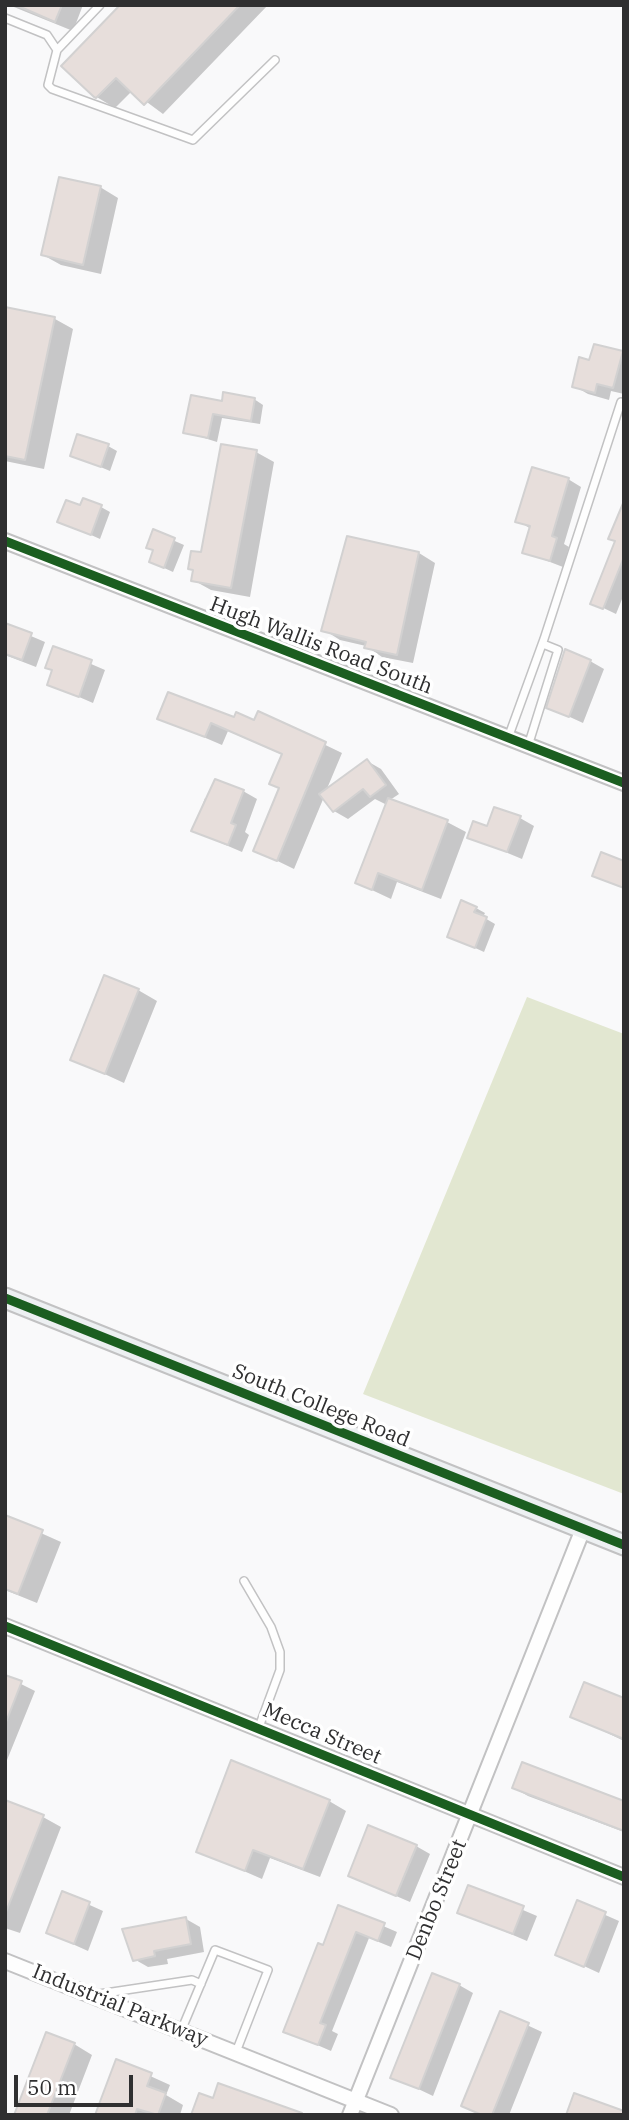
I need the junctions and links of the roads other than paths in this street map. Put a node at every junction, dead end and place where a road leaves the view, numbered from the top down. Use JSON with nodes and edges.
{"nodes":[{"id":1,"x":100,"y":5,"type":"edge"},
{"id":2,"x":5,"y":18,"type":"edge"},
{"id":3,"x":57,"y":50,"type":"junction"},
{"id":4,"x":275,"y":60,"type":"dead end"},
{"id":5,"x":621,"y":402,"type":"dead end"},
{"id":6,"x":5,"y":541,"type":"edge"},
{"id":7,"x":543,"y":644,"type":"junction"},
{"id":8,"x":508,"y":738,"type":"junction"},
{"id":9,"x":528,"y":746,"type":"junction"},
{"id":10,"x":624,"y":783,"type":"edge"},
{"id":11,"x":5,"y":1298,"type":"edge"},
{"id":12,"x":583,"y":1529,"type":"junction"},
{"id":13,"x":624,"y":1545,"type":"edge"},
{"id":14,"x":244,"y":1581,"type":"dead end"},
{"id":15,"x":5,"y":1626,"type":"edge"},
{"id":16,"x":259,"y":1727,"type":"junction"},
{"id":17,"x":471,"y":1816,"type":"junction"},
{"id":18,"x":624,"y":1877,"type":"edge"},
{"id":19,"x":5,"y":1961,"type":"edge"},
{"id":20,"x":201,"y":1984,"type":"junction"},
{"id":21,"x":92,"y":1995,"type":"junction"},
{"id":22,"x":181,"y":2031,"type":"junction"},
{"id":23,"x":236,"y":2052,"type":"junction"},
{"id":24,"x":356,"y":2100,"type":"junction"},
{"id":25,"x":350,"y":2115,"type":"edge"},
{"id":26,"x":391,"y":2115,"type":"edge"}],
"edges":[{"from":1,"to":3,"type":"lane"},
{"from":2,"to":3,"type":"lane"},
{"from":3,"to":4,"type":"lane"},
{"from":5,"to":7,"type":"lane"},
{"from":6,"to":8,"type":"street","name":"Hugh Wallis Road South"},
{"from":7,"to":8,"type":"lane"},
{"from":7,"to":9,"type":"lane"},
{"from":8,"to":9,"type":"street","name":"Hugh Wallis Road South"},
{"from":9,"to":10,"type":"street","name":"Hugh Wallis Road South"},
{"from":11,"to":12,"type":"street","name":"South College Road"},
{"from":12,"to":13,"type":"street","name":"South College Road"},
{"from":12,"to":17,"type":"street","name":"Denbo Street"},
{"from":14,"to":16,"type":"lane"},
{"from":15,"to":16,"type":"street","name":"Mecca Street"},
{"from":16,"to":17,"type":"street","name":"Mecca Street"},
{"from":17,"to":18,"type":"street","name":"Mecca Street"},
{"from":17,"to":24,"type":"street","name":"Denbo Street"},
{"from":19,"to":21,"type":"street","name":"Industrial Parkway"},
{"from":20,"to":21,"type":"lane"},
{"from":20,"to":22,"type":"lane"},
{"from":20,"to":23,"type":"lane"},
{"from":21,"to":22,"type":"street","name":"Industrial Parkway"},
{"from":22,"to":23,"type":"street","name":"Industrial Parkway"},
{"from":23,"to":24,"type":"street","name":"Industrial Parkway"},
{"from":24,"to":25,"type":"street","name":"Denbo Street"},
{"from":24,"to":26,"type":"street","name":"Industrial Parkway"}]}
